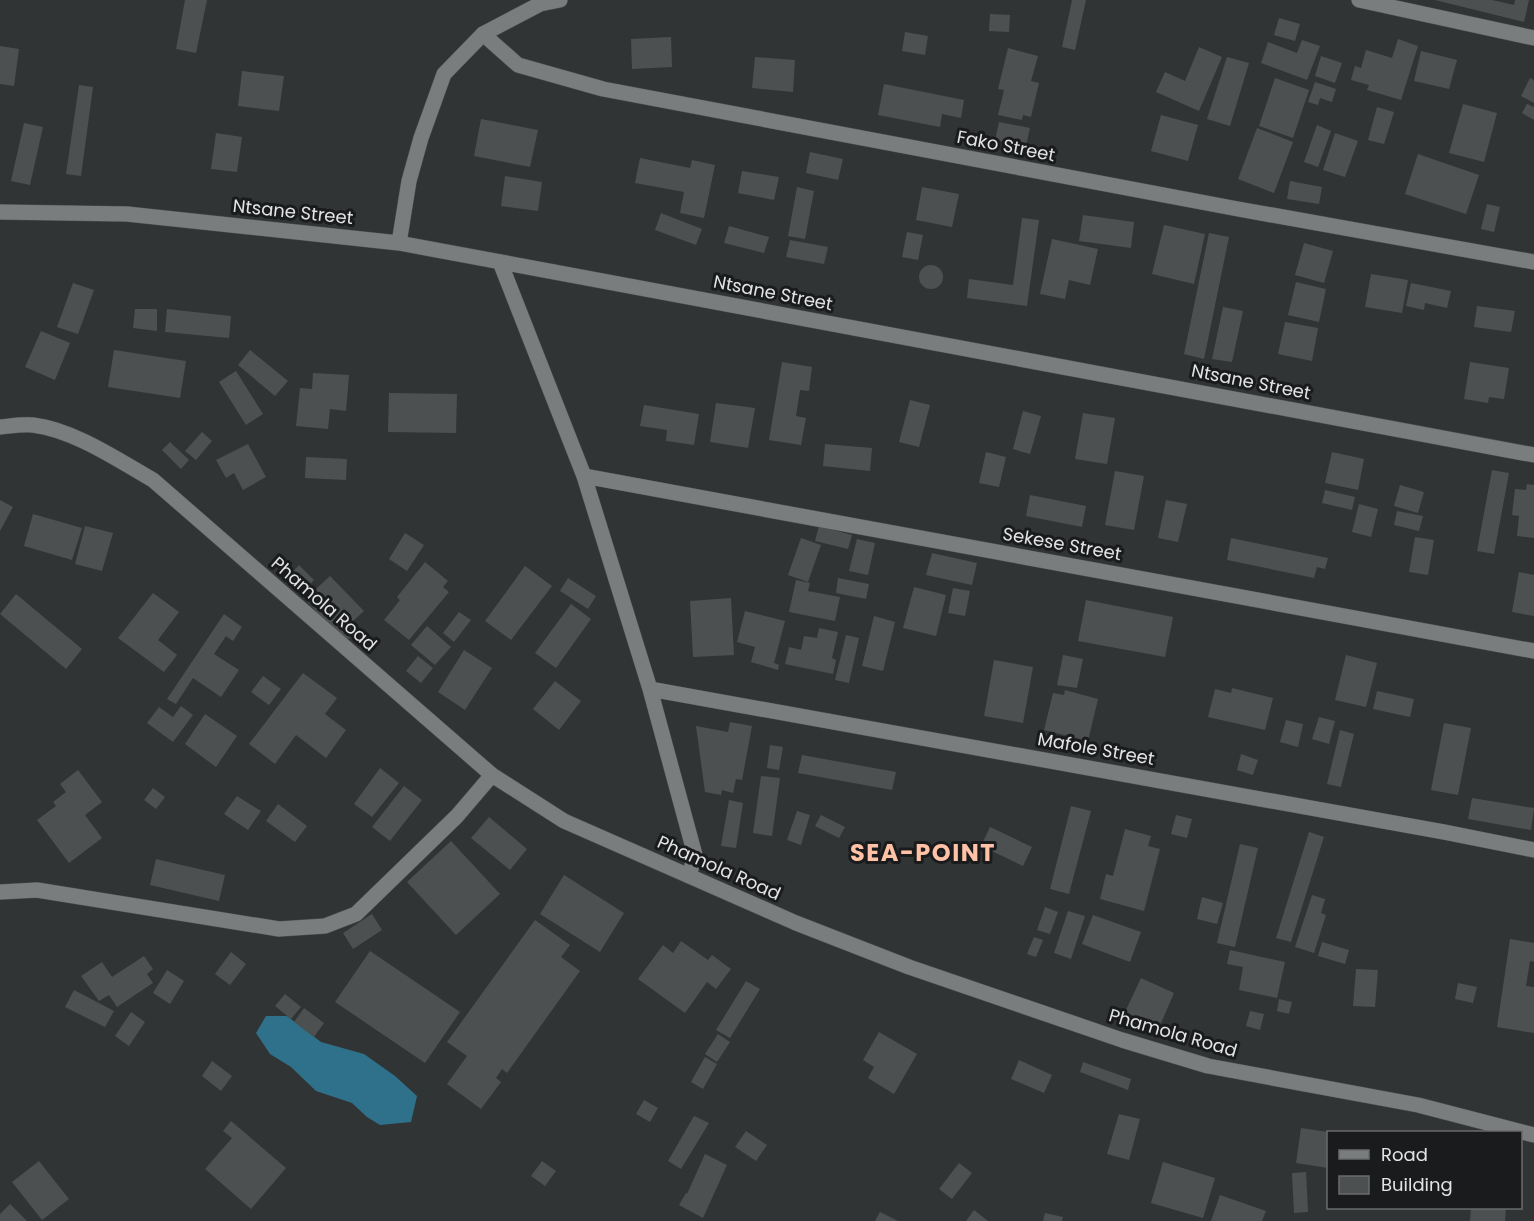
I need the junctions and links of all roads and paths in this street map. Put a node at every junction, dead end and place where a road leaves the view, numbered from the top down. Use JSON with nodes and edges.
{"nodes":[{"id":1,"x":560,"y":0,"type":"edge"},
{"id":2,"x":1359,"y":0,"type":"edge"},
{"id":3,"x":483,"y":34,"type":"junction"},
{"id":4,"x":1534,"y":38,"type":"edge"},
{"id":5,"x":0,"y":212,"type":"edge"},
{"id":6,"x":399,"y":243,"type":"junction"},
{"id":7,"x":500,"y":262,"type":"junction"},
{"id":8,"x":1534,"y":262,"type":"edge"},
{"id":9,"x":0,"y":427,"type":"edge"},
{"id":10,"x":1534,"y":455,"type":"edge"},
{"id":11,"x":584,"y":476,"type":"junction"},
{"id":12,"x":1534,"y":651,"type":"edge"},
{"id":13,"x":650,"y":689,"type":"junction"},
{"id":14,"x":492,"y":775,"type":"junction"},
{"id":15,"x":1534,"y":850,"type":"edge"},
{"id":16,"x":689,"y":876,"type":"junction"},
{"id":17,"x":0,"y":892,"type":"edge"},
{"id":18,"x":1519,"y":1131,"type":"edge"}],
"edges":[{"from":1,"to":3,"type":"street"},
{"from":2,"to":4,"type":"street"},
{"from":3,"to":6,"type":"street"},
{"from":3,"to":8,"type":"street","name":"Fako Street"},
{"from":5,"to":6,"type":"street","name":"Ntsane Street"},
{"from":6,"to":7,"type":"street","name":"Ntsane Street"},
{"from":7,"to":10,"type":"street","name":"Ntsane Street"},
{"from":7,"to":11,"type":"street"},
{"from":9,"to":14,"type":"street","name":"Phamola Road"},
{"from":11,"to":12,"type":"street","name":"Sekese Street"},
{"from":11,"to":13,"type":"street"},
{"from":13,"to":15,"type":"street","name":"Mafole Street"},
{"from":13,"to":16,"type":"street"},
{"from":14,"to":16,"type":"street","name":"Phamola Road"},
{"from":14,"to":17,"type":"street"},
{"from":16,"to":18,"type":"street","name":"Phamola Road"}]}
